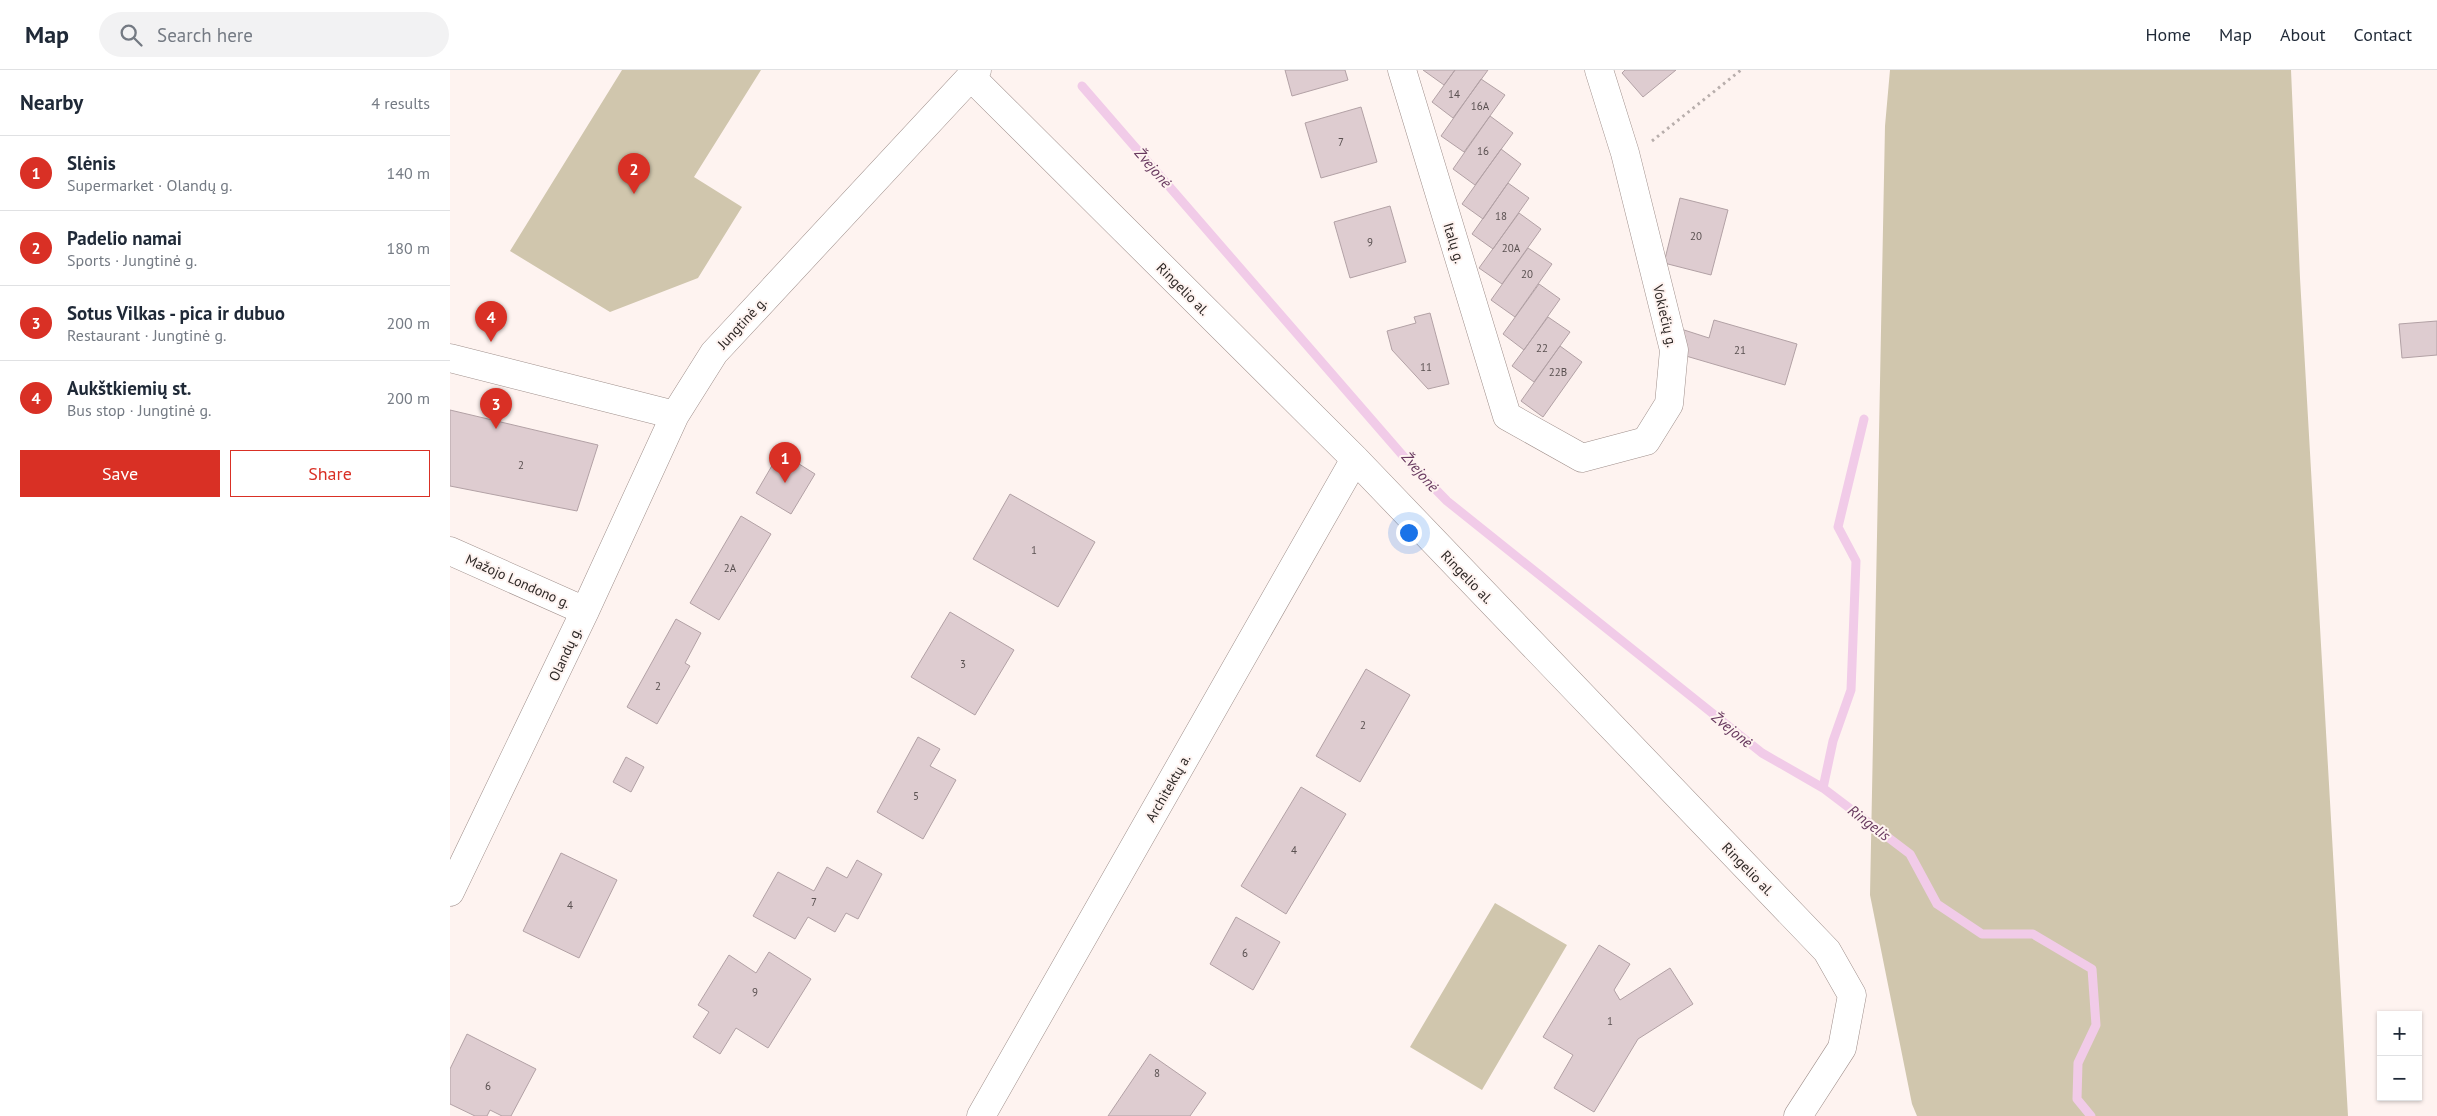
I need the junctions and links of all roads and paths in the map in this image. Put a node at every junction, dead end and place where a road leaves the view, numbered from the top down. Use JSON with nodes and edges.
{"nodes":[{"id":1,"x":1402,"y":70,"type":"edge"},
{"id":2,"x":1599,"y":70,"type":"edge"},
{"id":3,"x":1741,"y":70,"type":"edge"},
{"id":4,"x":974,"y":74,"type":"edge"},
{"id":5,"x":1627,"y":162,"type":"junction"},
{"id":6,"x":450,"y":358,"type":"edge"},
{"id":7,"x":675,"y":415,"type":"junction"},
{"id":8,"x":1506,"y":416,"type":"joint"},
{"id":9,"x":1355,"y":460,"type":"junction"},
{"id":10,"x":450,"y":551,"type":"edge"},
{"id":11,"x":586,"y":611,"type":"junction"},
{"id":12,"x":450,"y":892,"type":"edge"},
{"id":13,"x":981,"y":1116,"type":"edge"},
{"id":14,"x":1798,"y":1116,"type":"edge"}],
"edges":[{"from":1,"to":8,"type":"street","name":"Italų g."},
{"from":2,"to":5,"type":"street","name":"Vokiečių g."},
{"from":3,"to":5,"type":"path"},
{"from":4,"to":7,"type":"street","name":"Jungtinė g."},
{"from":4,"to":9,"type":"street","name":"Ringelio al."},
{"from":5,"to":8,"type":"street","name":"Vokiečių g."},
{"from":6,"to":7,"type":"street"},
{"from":7,"to":11,"type":"street","name":"Olandų g."},
{"from":9,"to":13,"type":"street","name":"Architektų a."},
{"from":9,"to":14,"type":"street","name":"Ringelio al."},
{"from":10,"to":11,"type":"street","name":"Mažojo Londono g."},
{"from":11,"to":12,"type":"street","name":"Olandų g."}]}
